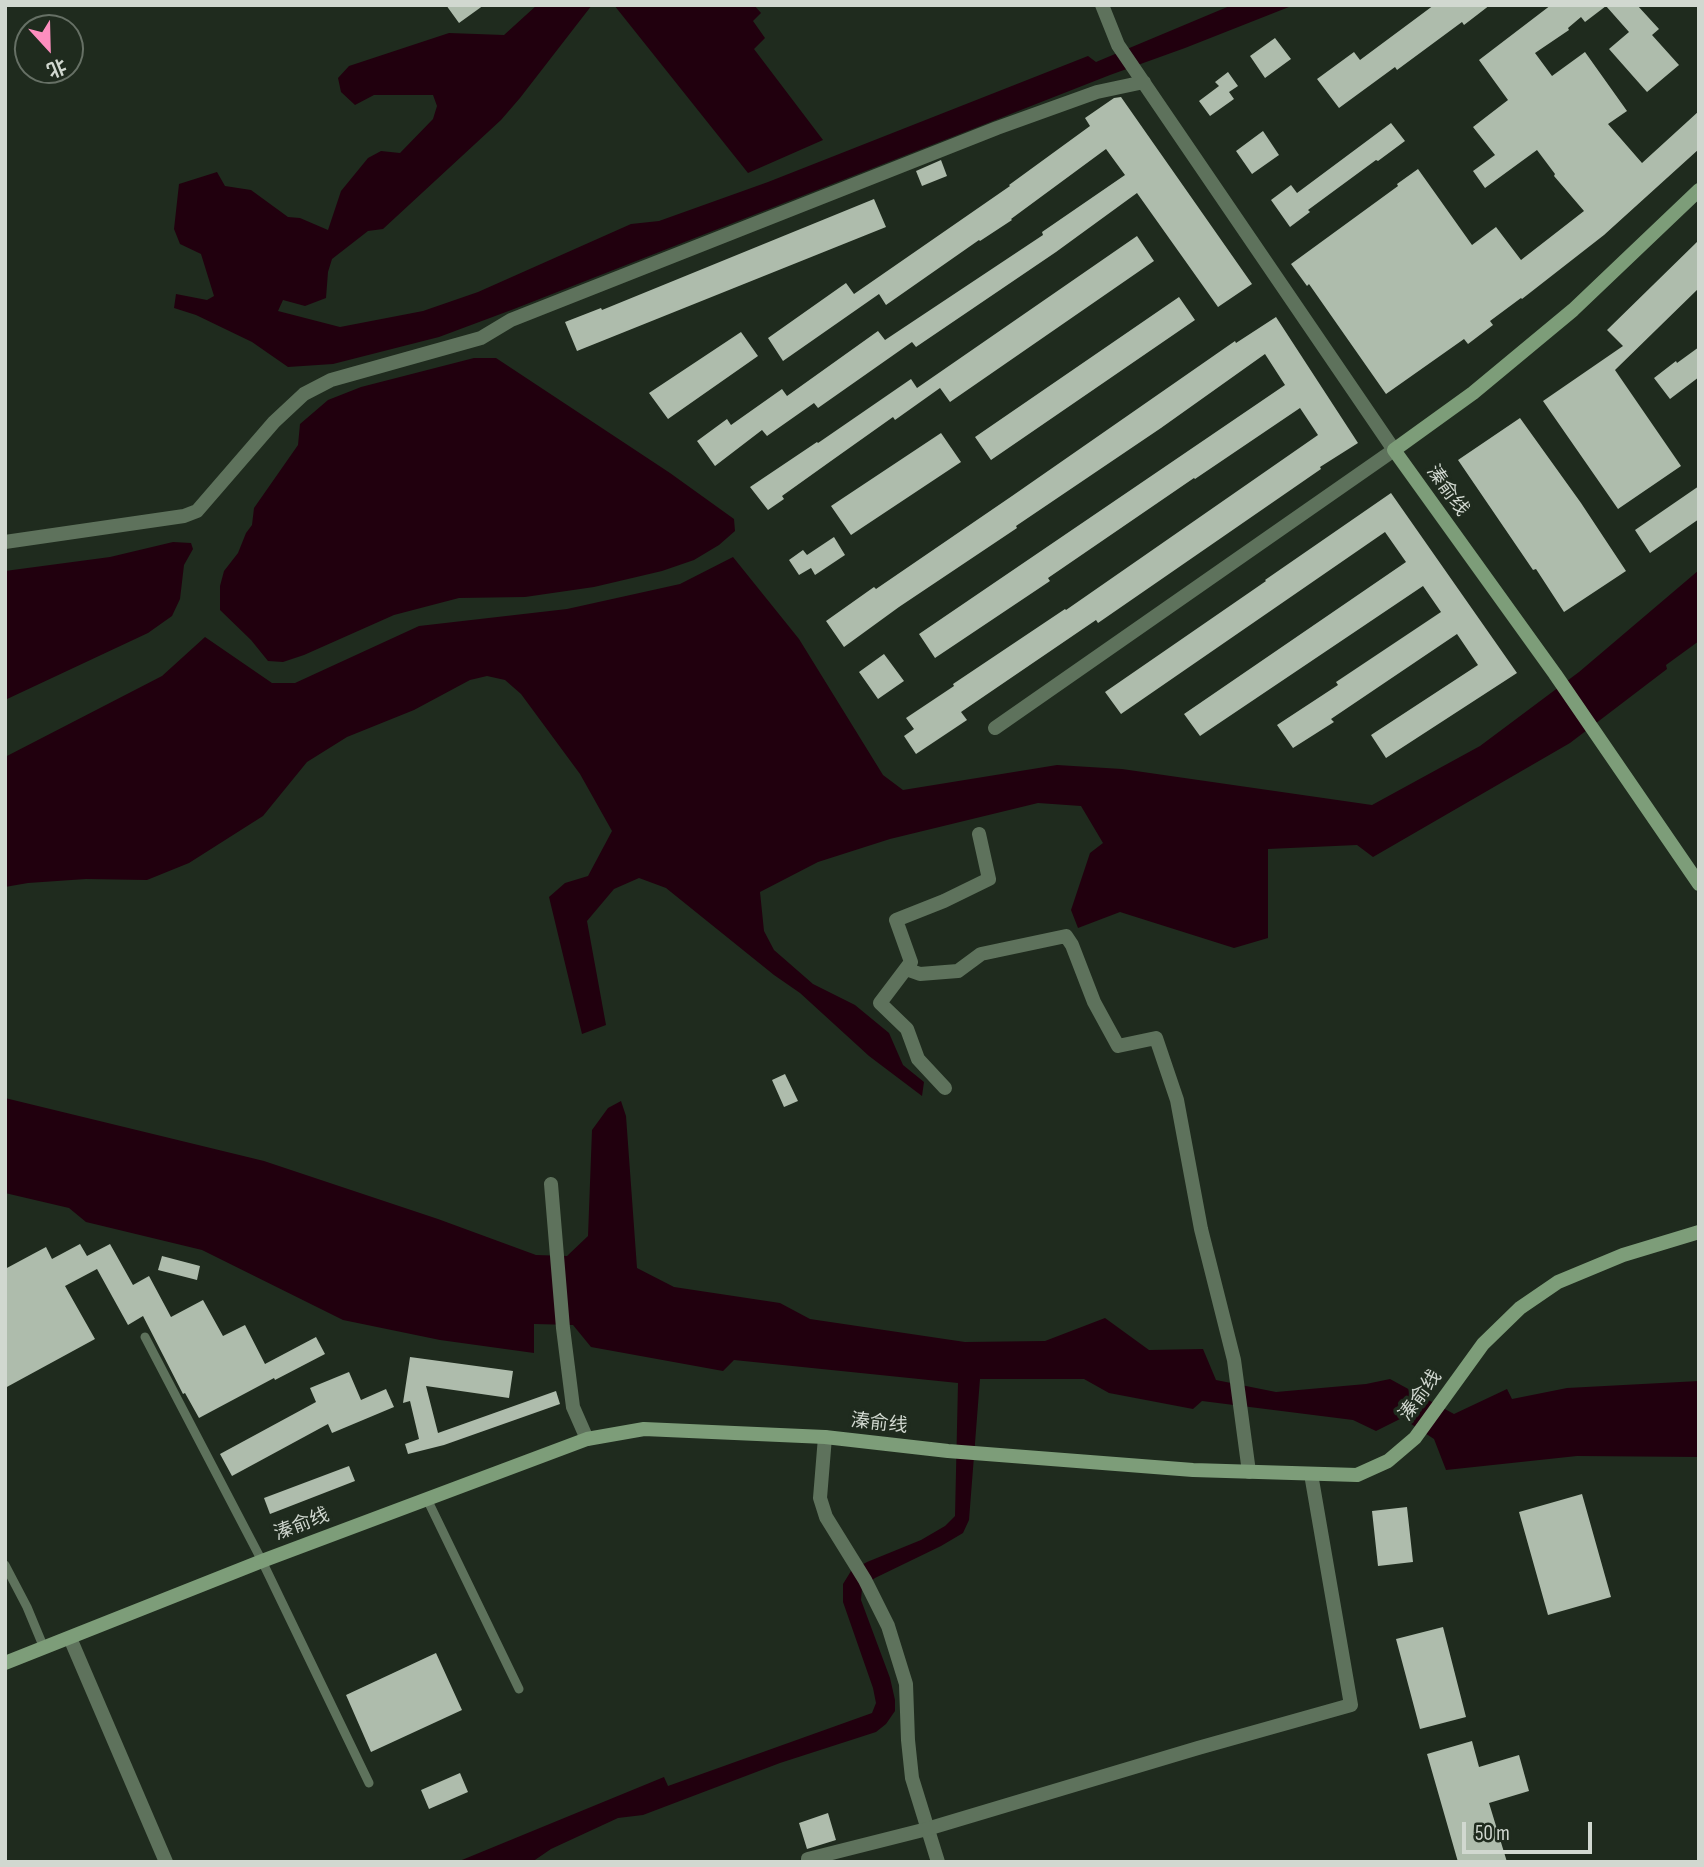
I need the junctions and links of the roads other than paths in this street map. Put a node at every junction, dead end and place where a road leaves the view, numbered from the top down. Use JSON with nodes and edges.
{"nodes":[{"id":1,"x":1102,"y":5,"type":"edge"},
{"id":2,"x":1141,"y":76,"type":"junction"},
{"id":3,"x":1699,"y":190,"type":"edge"},
{"id":4,"x":1394,"y":450,"type":"junction"},
{"id":5,"x":5,"y":542,"type":"edge"},
{"id":6,"x":995,"y":728,"type":"dead end"},
{"id":7,"x":979,"y":834,"type":"dead end"},
{"id":8,"x":1699,"y":884,"type":"edge"},
{"id":9,"x":906,"y":969,"type":"junction"},
{"id":10,"x":944,"y":1088,"type":"dead end"},
{"id":11,"x":551,"y":1184,"type":"dead end"},
{"id":12,"x":1699,"y":1232,"type":"edge"},
{"id":13,"x":145,"y":1337,"type":"dead end"},
{"id":14,"x":825,"y":1437,"type":"junction"},
{"id":15,"x":587,"y":1439,"type":"junction"},
{"id":16,"x":1249,"y":1472,"type":"junction"},
{"id":17,"x":1311,"y":1474,"type":"junction"},
{"id":18,"x":427,"y":1499,"type":"junction"},
{"id":19,"x":262,"y":1561,"type":"junction"},
{"id":20,"x":5,"y":1566,"type":"edge"},
{"id":21,"x":70,"y":1638,"type":"junction"},
{"id":22,"x":44,"y":1648,"type":"junction"},
{"id":23,"x":5,"y":1663,"type":"edge"},
{"id":24,"x":519,"y":1689,"type":"dead end"},
{"id":25,"x":369,"y":1783,"type":"dead end"},
{"id":26,"x":927,"y":1829,"type":"junction"},
{"id":27,"x":166,"y":1862,"type":"edge"},
{"id":28,"x":808,"y":1862,"type":"edge"},
{"id":29,"x":938,"y":1862,"type":"edge"}],
"edges":[{"from":1,"to":2,"type":"street"},
{"from":2,"to":4,"type":"street"},
{"from":2,"to":5,"type":"street"},
{"from":3,"to":4,"type":"main road"},
{"from":4,"to":6,"type":"street"},
{"from":4,"to":8,"type":"main road","name":"溱俞线"},
{"from":7,"to":9,"type":"street"},
{"from":9,"to":10,"type":"street"},
{"from":9,"to":16,"type":"street"},
{"from":11,"to":15,"type":"street"},
{"from":12,"to":17,"type":"main road","name":"溱俞线"},
{"from":13,"to":19,"type":"lane"},
{"from":14,"to":15,"type":"main road","name":"溱俞线"},
{"from":14,"to":16,"type":"main road","name":"溱俞线"},
{"from":14,"to":26,"type":"street"},
{"from":15,"to":18,"type":"main road","name":"溱俞线"},
{"from":16,"to":17,"type":"main road","name":"溱俞线"},
{"from":17,"to":26,"type":"street"},
{"from":18,"to":19,"type":"main road","name":"溱俞线"},
{"from":18,"to":24,"type":"lane"},
{"from":19,"to":21,"type":"main road","name":"溱俞线"},
{"from":19,"to":25,"type":"lane"},
{"from":20,"to":22,"type":"lane"},
{"from":21,"to":22,"type":"main road","name":"溱俞线"},
{"from":21,"to":27,"type":"street"},
{"from":22,"to":23,"type":"main road","name":"溱俞线"},
{"from":26,"to":28,"type":"street"},
{"from":26,"to":29,"type":"street"}]}
